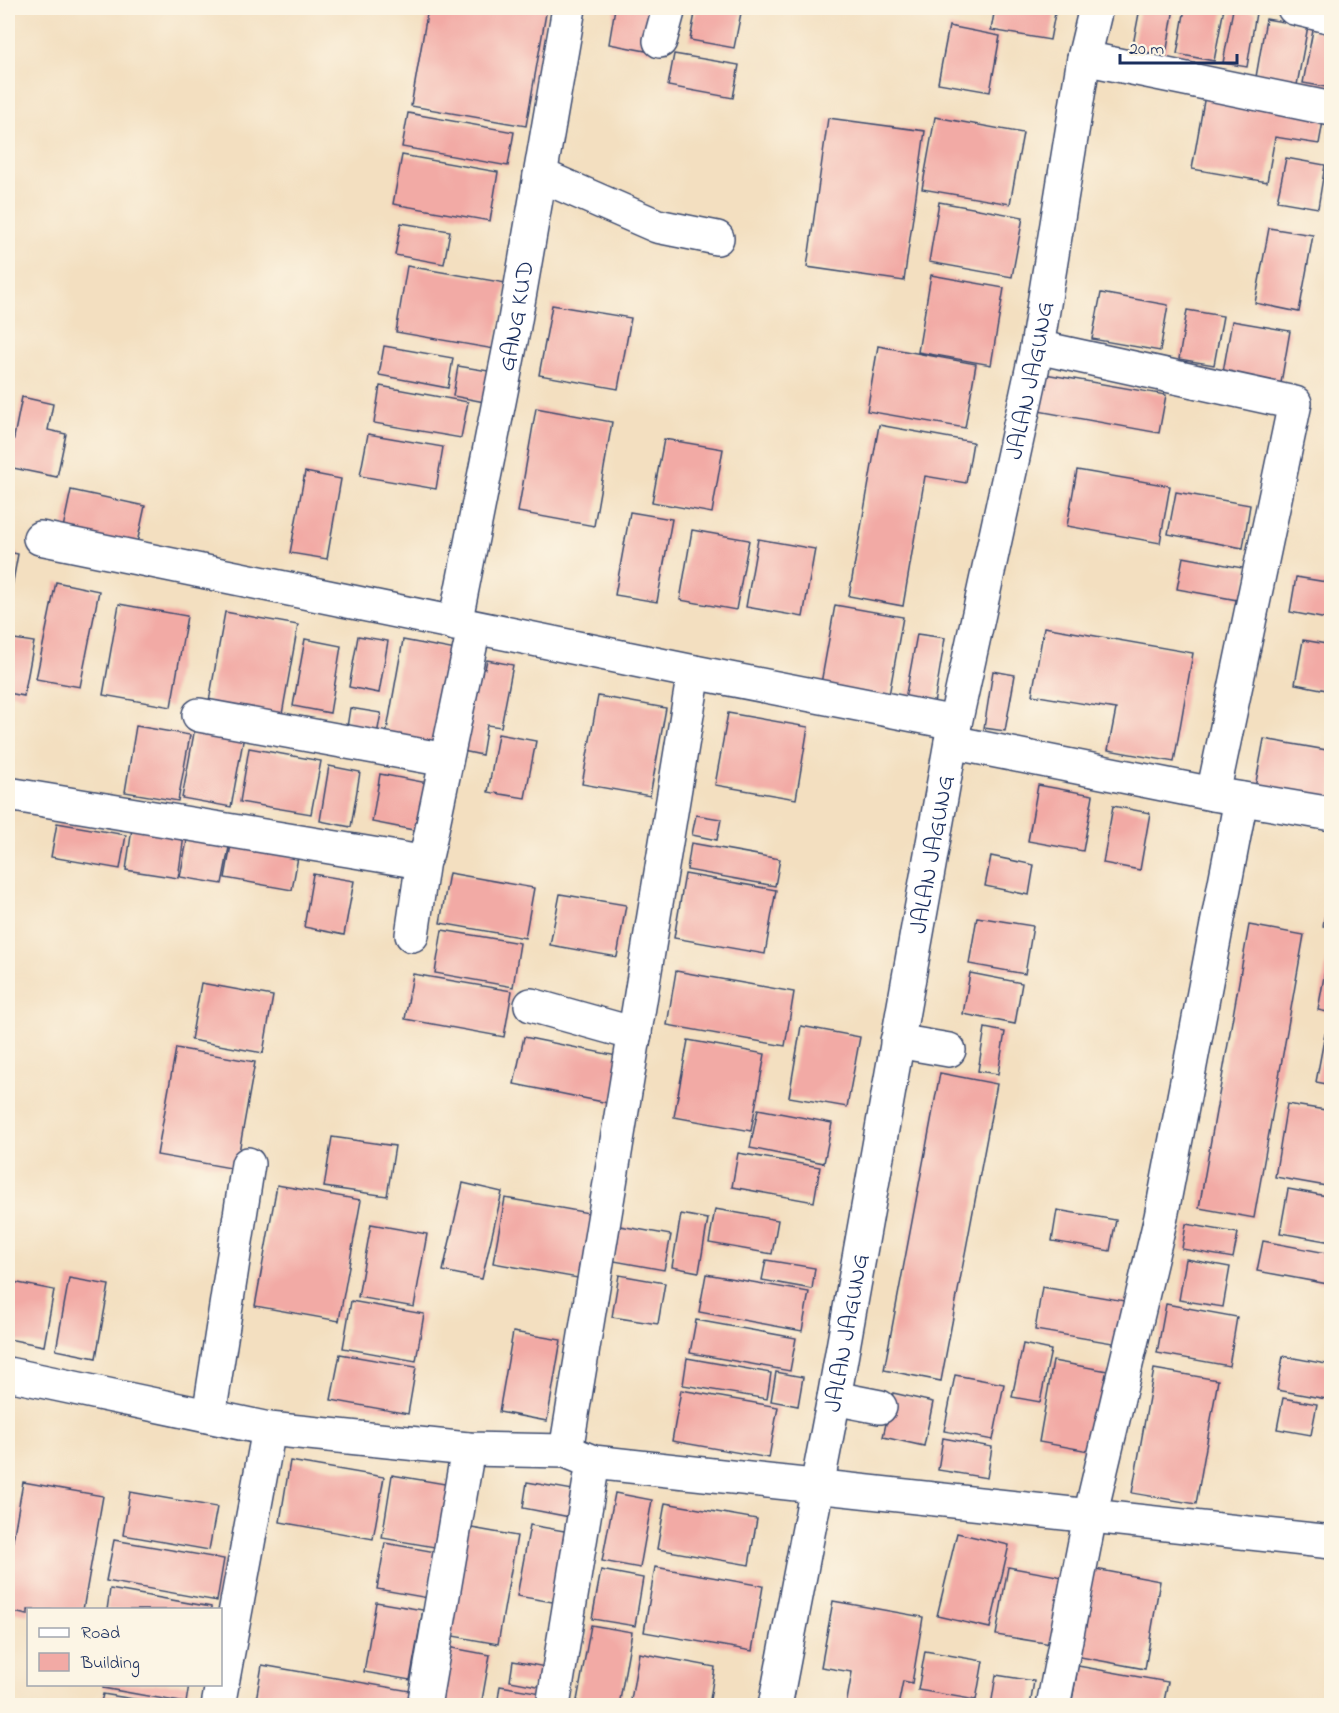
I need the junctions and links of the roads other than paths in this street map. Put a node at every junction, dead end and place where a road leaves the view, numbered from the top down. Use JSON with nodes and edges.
{"nodes":[{"id":1,"x":569,"y":8,"type":"edge"},
{"id":2,"x":669,"y":8,"type":"edge"},
{"id":3,"x":1096,"y":8,"type":"edge"},
{"id":4,"x":1294,"y":8,"type":"edge"},
{"id":5,"x":1332,"y":17,"type":"edge"},
{"id":6,"x":660,"y":41,"type":"dead end"},
{"id":7,"x":1084,"y":58,"type":"junction"},
{"id":8,"x":1332,"y":109,"type":"edge"},
{"id":9,"x":540,"y":175,"type":"junction"},
{"id":10,"x":717,"y":238,"type":"dead end"},
{"id":11,"x":1037,"y":347,"type":"junction"},
{"id":12,"x":40,"y":538,"type":"dead end"},
{"id":13,"x":465,"y":626,"type":"junction"},
{"id":14,"x":694,"y":672,"type":"junction"},
{"id":15,"x":199,"y":715,"type":"dead end"},
{"id":16,"x":953,"y":732,"type":"junction"},
{"id":17,"x":446,"y":760,"type":"junction"},
{"id":18,"x":8,"y":794,"type":"edge"},
{"id":19,"x":1227,"y":796,"type":"junction"},
{"id":20,"x":1332,"y":814,"type":"edge"},
{"id":21,"x":423,"y":860,"type":"junction"},
{"id":22,"x":411,"y":935,"type":"dead end"},
{"id":23,"x":531,"y":1005,"type":"dead end"},
{"id":24,"x":635,"y":1034,"type":"junction"},
{"id":25,"x":897,"y":1041,"type":"junction"},
{"id":26,"x":949,"y":1050,"type":"dead end"},
{"id":27,"x":248,"y":1164,"type":"dead end"},
{"id":28,"x":8,"y":1374,"type":"edge"},
{"id":29,"x":834,"y":1398,"type":"junction"},
{"id":30,"x":880,"y":1407,"type":"dead end"},
{"id":31,"x":209,"y":1416,"type":"junction"},
{"id":32,"x":269,"y":1429,"type":"junction"},
{"id":33,"x":468,"y":1449,"type":"junction"},
{"id":34,"x":580,"y":1457,"type":"junction"},
{"id":35,"x":817,"y":1487,"type":"junction"},
{"id":36,"x":1090,"y":1516,"type":"junction"},
{"id":37,"x":1332,"y":1542,"type":"edge"},
{"id":38,"x":222,"y":1684,"type":"edge"},
{"id":39,"x":222,"y":1686,"type":"edge"},
{"id":40,"x":218,"y":1706,"type":"edge"},
{"id":41,"x":424,"y":1706,"type":"edge"},
{"id":42,"x":553,"y":1706,"type":"edge"},
{"id":43,"x":775,"y":1706,"type":"edge"},
{"id":44,"x":1053,"y":1706,"type":"edge"}],
"edges":[{"from":1,"to":9,"type":"street","name":"GANG KUD"},
{"from":2,"to":6,"type":"street"},
{"from":3,"to":7,"type":"street","name":"JALAN JAGUNG"},
{"from":4,"to":5,"type":"street"},
{"from":7,"to":8,"type":"street"},
{"from":7,"to":11,"type":"street","name":"JALAN JAGUNG"},
{"from":9,"to":10,"type":"street"},
{"from":9,"to":13,"type":"street","name":"GANG KUD"},
{"from":11,"to":16,"type":"street","name":"JALAN JAGUNG"},
{"from":11,"to":19,"type":"street"},
{"from":12,"to":13,"type":"street"},
{"from":13,"to":14,"type":"street"},
{"from":13,"to":17,"type":"street","name":"GANG KUD"},
{"from":14,"to":16,"type":"street"},
{"from":14,"to":24,"type":"street"},
{"from":15,"to":17,"type":"street"},
{"from":16,"to":19,"type":"street"},
{"from":16,"to":25,"type":"street","name":"JALAN JAGUNG"},
{"from":17,"to":21,"type":"street","name":"GANG KUD"},
{"from":18,"to":21,"type":"street"},
{"from":19,"to":20,"type":"street"},
{"from":19,"to":36,"type":"street"},
{"from":21,"to":22,"type":"street","name":"GANG KUD"},
{"from":23,"to":24,"type":"street"},
{"from":24,"to":34,"type":"street"},
{"from":25,"to":26,"type":"street"},
{"from":25,"to":29,"type":"street","name":"JALAN JAGUNG"},
{"from":27,"to":31,"type":"street"},
{"from":28,"to":31,"type":"street"},
{"from":29,"to":30,"type":"street"},
{"from":29,"to":35,"type":"street","name":"JALAN JAGUNG"},
{"from":31,"to":32,"type":"street"},
{"from":32,"to":33,"type":"street"},
{"from":32,"to":38,"type":"street"},
{"from":33,"to":34,"type":"street"},
{"from":33,"to":41,"type":"street"},
{"from":34,"to":35,"type":"street"},
{"from":34,"to":42,"type":"street"},
{"from":35,"to":36,"type":"street"},
{"from":35,"to":43,"type":"street","name":"JALAN JAGUNG"},
{"from":36,"to":37,"type":"street"},
{"from":36,"to":44,"type":"street"},
{"from":39,"to":40,"type":"street"}]}
